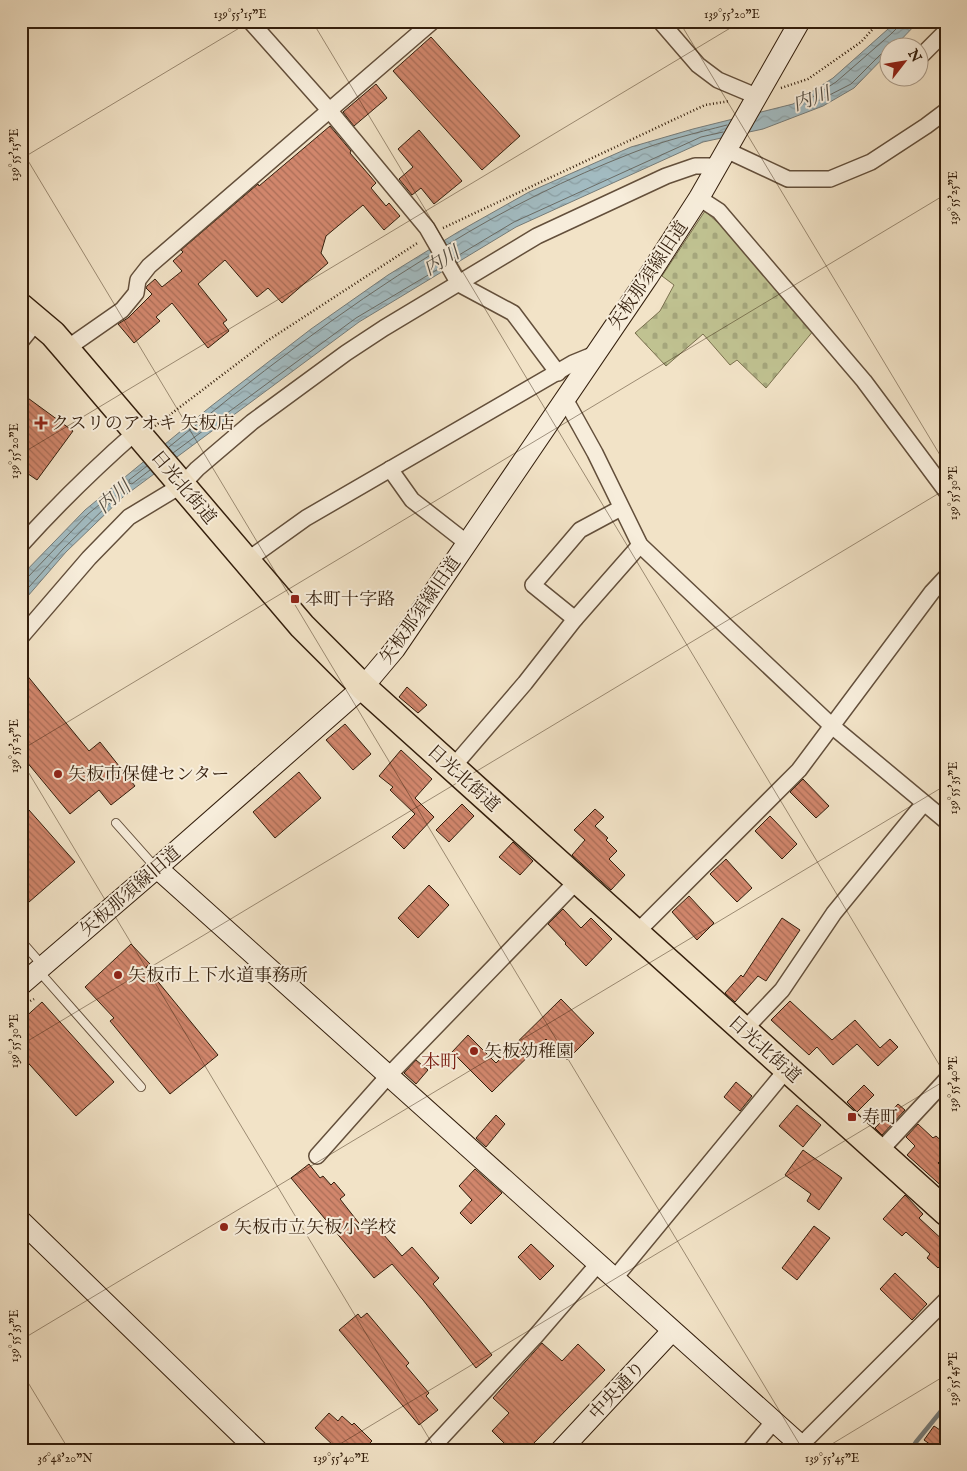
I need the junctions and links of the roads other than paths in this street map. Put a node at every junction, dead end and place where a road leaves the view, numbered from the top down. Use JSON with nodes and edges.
{"nodes":[{"id":1,"x":250,"y":21,"type":"edge"},
{"id":2,"x":433,"y":21,"type":"edge"},
{"id":3,"x":660,"y":21,"type":"edge"},
{"id":4,"x":800,"y":21,"type":"edge"},
{"id":5,"x":946,"y":31,"type":"edge"},
{"id":6,"x":930,"y":47,"type":"edge"},
{"id":7,"x":756,"y":97,"type":"junction"},
{"id":8,"x":330,"y":111,"type":"junction"},
{"id":9,"x":946,"y":111,"type":"edge"},
{"id":10,"x":722,"y":156,"type":"junction"},
{"id":11,"x":699,"y":198,"type":"junction"},
{"id":12,"x":459,"y":284,"type":"junction"},
{"id":13,"x":30,"y":314,"type":"edge"},
{"id":14,"x":21,"y":341,"type":"edge"},
{"id":15,"x":66,"y":349,"type":"junction"},
{"id":16,"x":595,"y":354,"type":"junction"},
{"id":17,"x":558,"y":372,"type":"junction"},
{"id":18,"x":564,"y":399,"type":"junction"},
{"id":19,"x":141,"y":437,"type":"junction"},
{"id":20,"x":390,"y":469,"type":"junction"},
{"id":21,"x":180,"y":482,"type":"junction"},
{"id":22,"x":946,"y":491,"type":"edge"},
{"id":23,"x":621,"y":508,"type":"junction"},
{"id":24,"x":467,"y":543,"type":"junction"},
{"id":25,"x":21,"y":545,"type":"edge"},
{"id":26,"x":640,"y":545,"type":"junction"},
{"id":27,"x":246,"y":561,"type":"junction"},
{"id":28,"x":946,"y":577,"type":"edge"},
{"id":29,"x":574,"y":619,"type":"junction"},
{"id":30,"x":21,"y":637,"type":"edge"},
{"id":31,"x":363,"y":687,"type":"junction"},
{"id":32,"x":832,"y":726,"type":"junction"},
{"id":33,"x":452,"y":768,"type":"junction"},
{"id":34,"x":924,"y":803,"type":"junction"},
{"id":35,"x":946,"y":822,"type":"edge"},
{"id":36,"x":116,"y":823,"type":"dead end"},
{"id":37,"x":157,"y":868,"type":"junction"},
{"id":38,"x":578,"y":880,"type":"junction"},
{"id":39,"x":636,"y":933,"type":"junction"},
{"id":40,"x":21,"y":941,"type":"edge"},
{"id":41,"x":43,"y":966,"type":"junction"},
{"id":42,"x":28,"y":992,"type":"edge"},
{"id":43,"x":744,"y":1030,"type":"junction"},
{"id":44,"x":787,"y":1069,"type":"junction"},
{"id":45,"x":389,"y":1075,"type":"junction"},
{"id":46,"x":946,"y":1080,"type":"edge"},
{"id":47,"x":141,"y":1087,"type":"dead end"},
{"id":48,"x":879,"y":1152,"type":"junction"},
{"id":49,"x":317,"y":1156,"type":"dead end"},
{"id":50,"x":946,"y":1212,"type":"edge"},
{"id":51,"x":25,"y":1230,"type":"edge"},
{"id":52,"x":598,"y":1264,"type":"junction"},
{"id":53,"x":614,"y":1279,"type":"junction"},
{"id":54,"x":946,"y":1300,"type":"edge"},
{"id":55,"x":672,"y":1331,"type":"junction"},
{"id":56,"x":774,"y":1421,"type":"junction"},
{"id":57,"x":803,"y":1448,"type":"edge"},
{"id":58,"x":257,"y":1450,"type":"edge"},
{"id":59,"x":430,"y":1450,"type":"edge"},
{"id":60,"x":561,"y":1450,"type":"edge"},
{"id":61,"x":750,"y":1450,"type":"edge"}],
"edges":[{"from":1,"to":8,"type":"street"},
{"from":2,"to":8,"type":"street"},
{"from":3,"to":7,"type":"street"},
{"from":4,"to":7,"type":"street"},
{"from":5,"to":6,"type":"street"},
{"from":7,"to":10,"type":"street","name":"矢板那須線旧道"},
{"from":8,"to":12,"type":"street"},
{"from":8,"to":15,"type":"street"},
{"from":9,"to":10,"type":"street"},
{"from":10,"to":11,"type":"street","name":"矢板那須線旧道"},
{"from":10,"to":12,"type":"street"},
{"from":11,"to":16,"type":"street","name":"矢板那須線旧道"},
{"from":11,"to":22,"type":"street"},
{"from":12,"to":17,"type":"street"},
{"from":12,"to":21,"type":"street"},
{"from":13,"to":14,"type":"street"},
{"from":13,"to":15,"type":"highway","name":"日光北街道"},
{"from":15,"to":19,"type":"highway","name":"日光北街道"},
{"from":16,"to":17,"type":"street"},
{"from":16,"to":18,"type":"street","name":"矢板那須線旧道"},
{"from":17,"to":20,"type":"street"},
{"from":18,"to":23,"type":"street"},
{"from":18,"to":24,"type":"street","name":"矢板那須線旧道"},
{"from":19,"to":21,"type":"highway","name":"日光北街道"},
{"from":19,"to":25,"type":"street"},
{"from":20,"to":24,"type":"street"},
{"from":20,"to":27,"type":"street"},
{"from":21,"to":27,"type":"highway","name":"日光北街道"},
{"from":21,"to":30,"type":"street"},
{"from":23,"to":26,"type":"street"},
{"from":23,"to":29,"type":"street"},
{"from":24,"to":31,"type":"street","name":"矢板那須線旧道"},
{"from":26,"to":29,"type":"street"},
{"from":26,"to":32,"type":"street"},
{"from":27,"to":31,"type":"highway","name":"日光北街道"},
{"from":28,"to":32,"type":"street"},
{"from":29,"to":33,"type":"street"},
{"from":31,"to":33,"type":"highway","name":"日光北街道"},
{"from":31,"to":37,"type":"street","name":"矢板那須線旧道"},
{"from":32,"to":34,"type":"street"},
{"from":32,"to":39,"type":"street"},
{"from":33,"to":38,"type":"highway","name":"日光北街道"},
{"from":34,"to":35,"type":"street"},
{"from":34,"to":43,"type":"street"},
{"from":36,"to":37,"type":"lane"},
{"from":37,"to":41,"type":"street","name":"矢板那須線旧道"},
{"from":37,"to":45,"type":"street"},
{"from":38,"to":39,"type":"highway","name":"日光北街道"},
{"from":38,"to":45,"type":"street"},
{"from":39,"to":43,"type":"highway","name":"日光北街道"},
{"from":40,"to":41,"type":"lane"},
{"from":41,"to":42,"type":"street","name":"矢板那須線旧道"},
{"from":41,"to":47,"type":"lane"},
{"from":43,"to":44,"type":"highway","name":"日光北街道"},
{"from":44,"to":48,"type":"highway","name":"日光北街道"},
{"from":44,"to":53,"type":"street"},
{"from":45,"to":49,"type":"street"},
{"from":45,"to":52,"type":"street"},
{"from":46,"to":48,"type":"street"},
{"from":48,"to":50,"type":"highway","name":"日光北街道"},
{"from":51,"to":58,"type":"street"},
{"from":52,"to":53,"type":"street"},
{"from":52,"to":59,"type":"street"},
{"from":53,"to":55,"type":"street"},
{"from":54,"to":57,"type":"street"},
{"from":55,"to":56,"type":"street"},
{"from":55,"to":60,"type":"street","name":"中央通り"},
{"from":56,"to":57,"type":"street"},
{"from":56,"to":61,"type":"street"}]}
